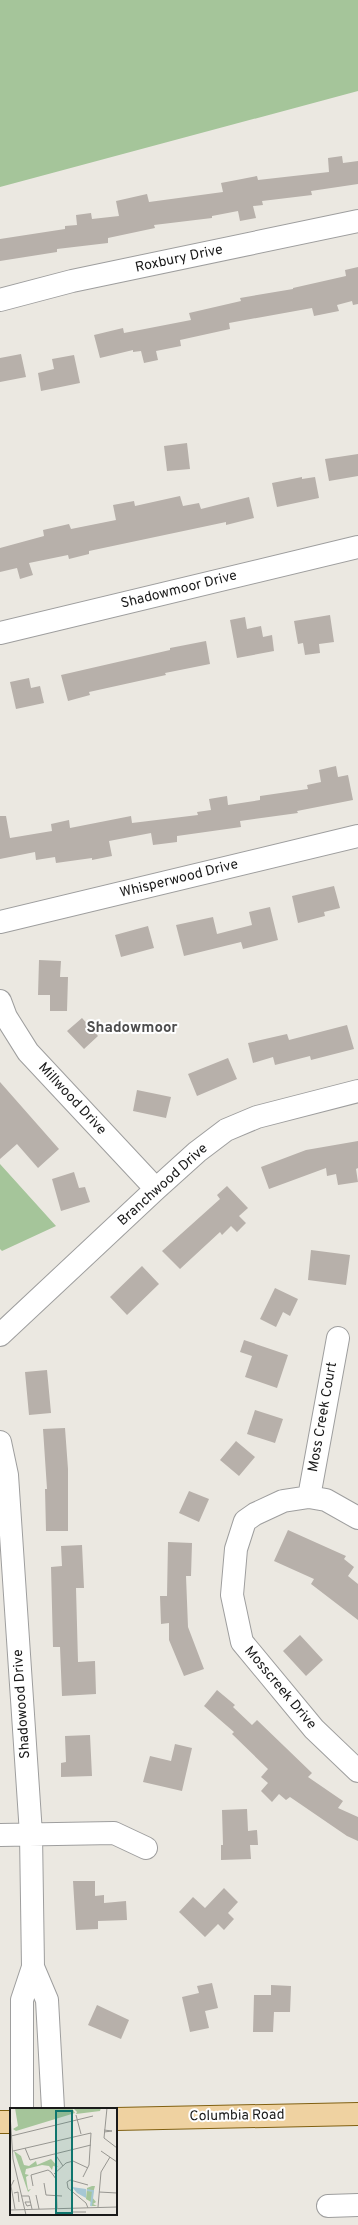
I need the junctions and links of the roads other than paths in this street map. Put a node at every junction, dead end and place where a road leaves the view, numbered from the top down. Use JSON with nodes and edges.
{"nodes":[{"id":1,"x":358,"y":221,"type":"edge"},
{"id":2,"x":0,"y":300,"type":"edge"},
{"id":3,"x":358,"y":546,"type":"edge"},
{"id":4,"x":0,"y":633,"type":"edge"},
{"id":5,"x":358,"y":836,"type":"edge"},
{"id":6,"x":0,"y":922,"type":"edge"},
{"id":7,"x":0,"y":1001,"type":"edge"},
{"id":8,"x":358,"y":1091,"type":"edge"},
{"id":9,"x":156,"y":1189,"type":"junction"},
{"id":10,"x":0,"y":1335,"type":"edge"},
{"id":11,"x":338,"y":1338,"type":"dead end"},
{"id":12,"x":0,"y":1442,"type":"edge"},
{"id":13,"x":309,"y":1497,"type":"junction"},
{"id":14,"x":358,"y":1518,"type":"edge"},
{"id":15,"x":358,"y":1771,"type":"edge"},
{"id":16,"x":0,"y":1834,"type":"edge"},
{"id":17,"x":31,"y":1834,"type":"junction"},
{"id":18,"x":146,"y":1848,"type":"dead end"},
{"id":19,"x":33,"y":1967,"type":"junction"},
{"id":20,"x":22,"y":2108,"type":"edge"},
{"id":21,"x":53,"y":2108,"type":"edge"},
{"id":22,"x":358,"y":2114,"type":"edge"},
{"id":23,"x":117,"y":2119,"type":"edge"},
{"id":24,"x":358,"y":2205,"type":"edge"},
{"id":25,"x":328,"y":2206,"type":"dead end"}],
"edges":[{"from":1,"to":2,"type":"street","name":"Roxbury Drive"},
{"from":3,"to":4,"type":"street","name":"Shadowmoor Drive"},
{"from":5,"to":6,"type":"street","name":"Whisperwood Drive"},
{"from":7,"to":9,"type":"street","name":"Millwood Drive"},
{"from":8,"to":9,"type":"street","name":"Branchwood Drive"},
{"from":9,"to":10,"type":"street","name":"Branchwood Drive"},
{"from":11,"to":13,"type":"street","name":"Moss Creek Court"},
{"from":12,"to":17,"type":"street","name":"Shadowood Drive"},
{"from":13,"to":14,"type":"street","name":"Mosscreek Drive"},
{"from":13,"to":15,"type":"street","name":"Mosscreek Drive"},
{"from":16,"to":17,"type":"street"},
{"from":17,"to":18,"type":"street"},
{"from":17,"to":19,"type":"street","name":"Shadowood Drive"},
{"from":19,"to":20,"type":"street","name":"Shadowood Drive"},
{"from":19,"to":21,"type":"street","name":"Shadowood Drive"},
{"from":22,"to":23,"type":"main road","name":"Columbia Road"},
{"from":24,"to":25,"type":"street"}]}
